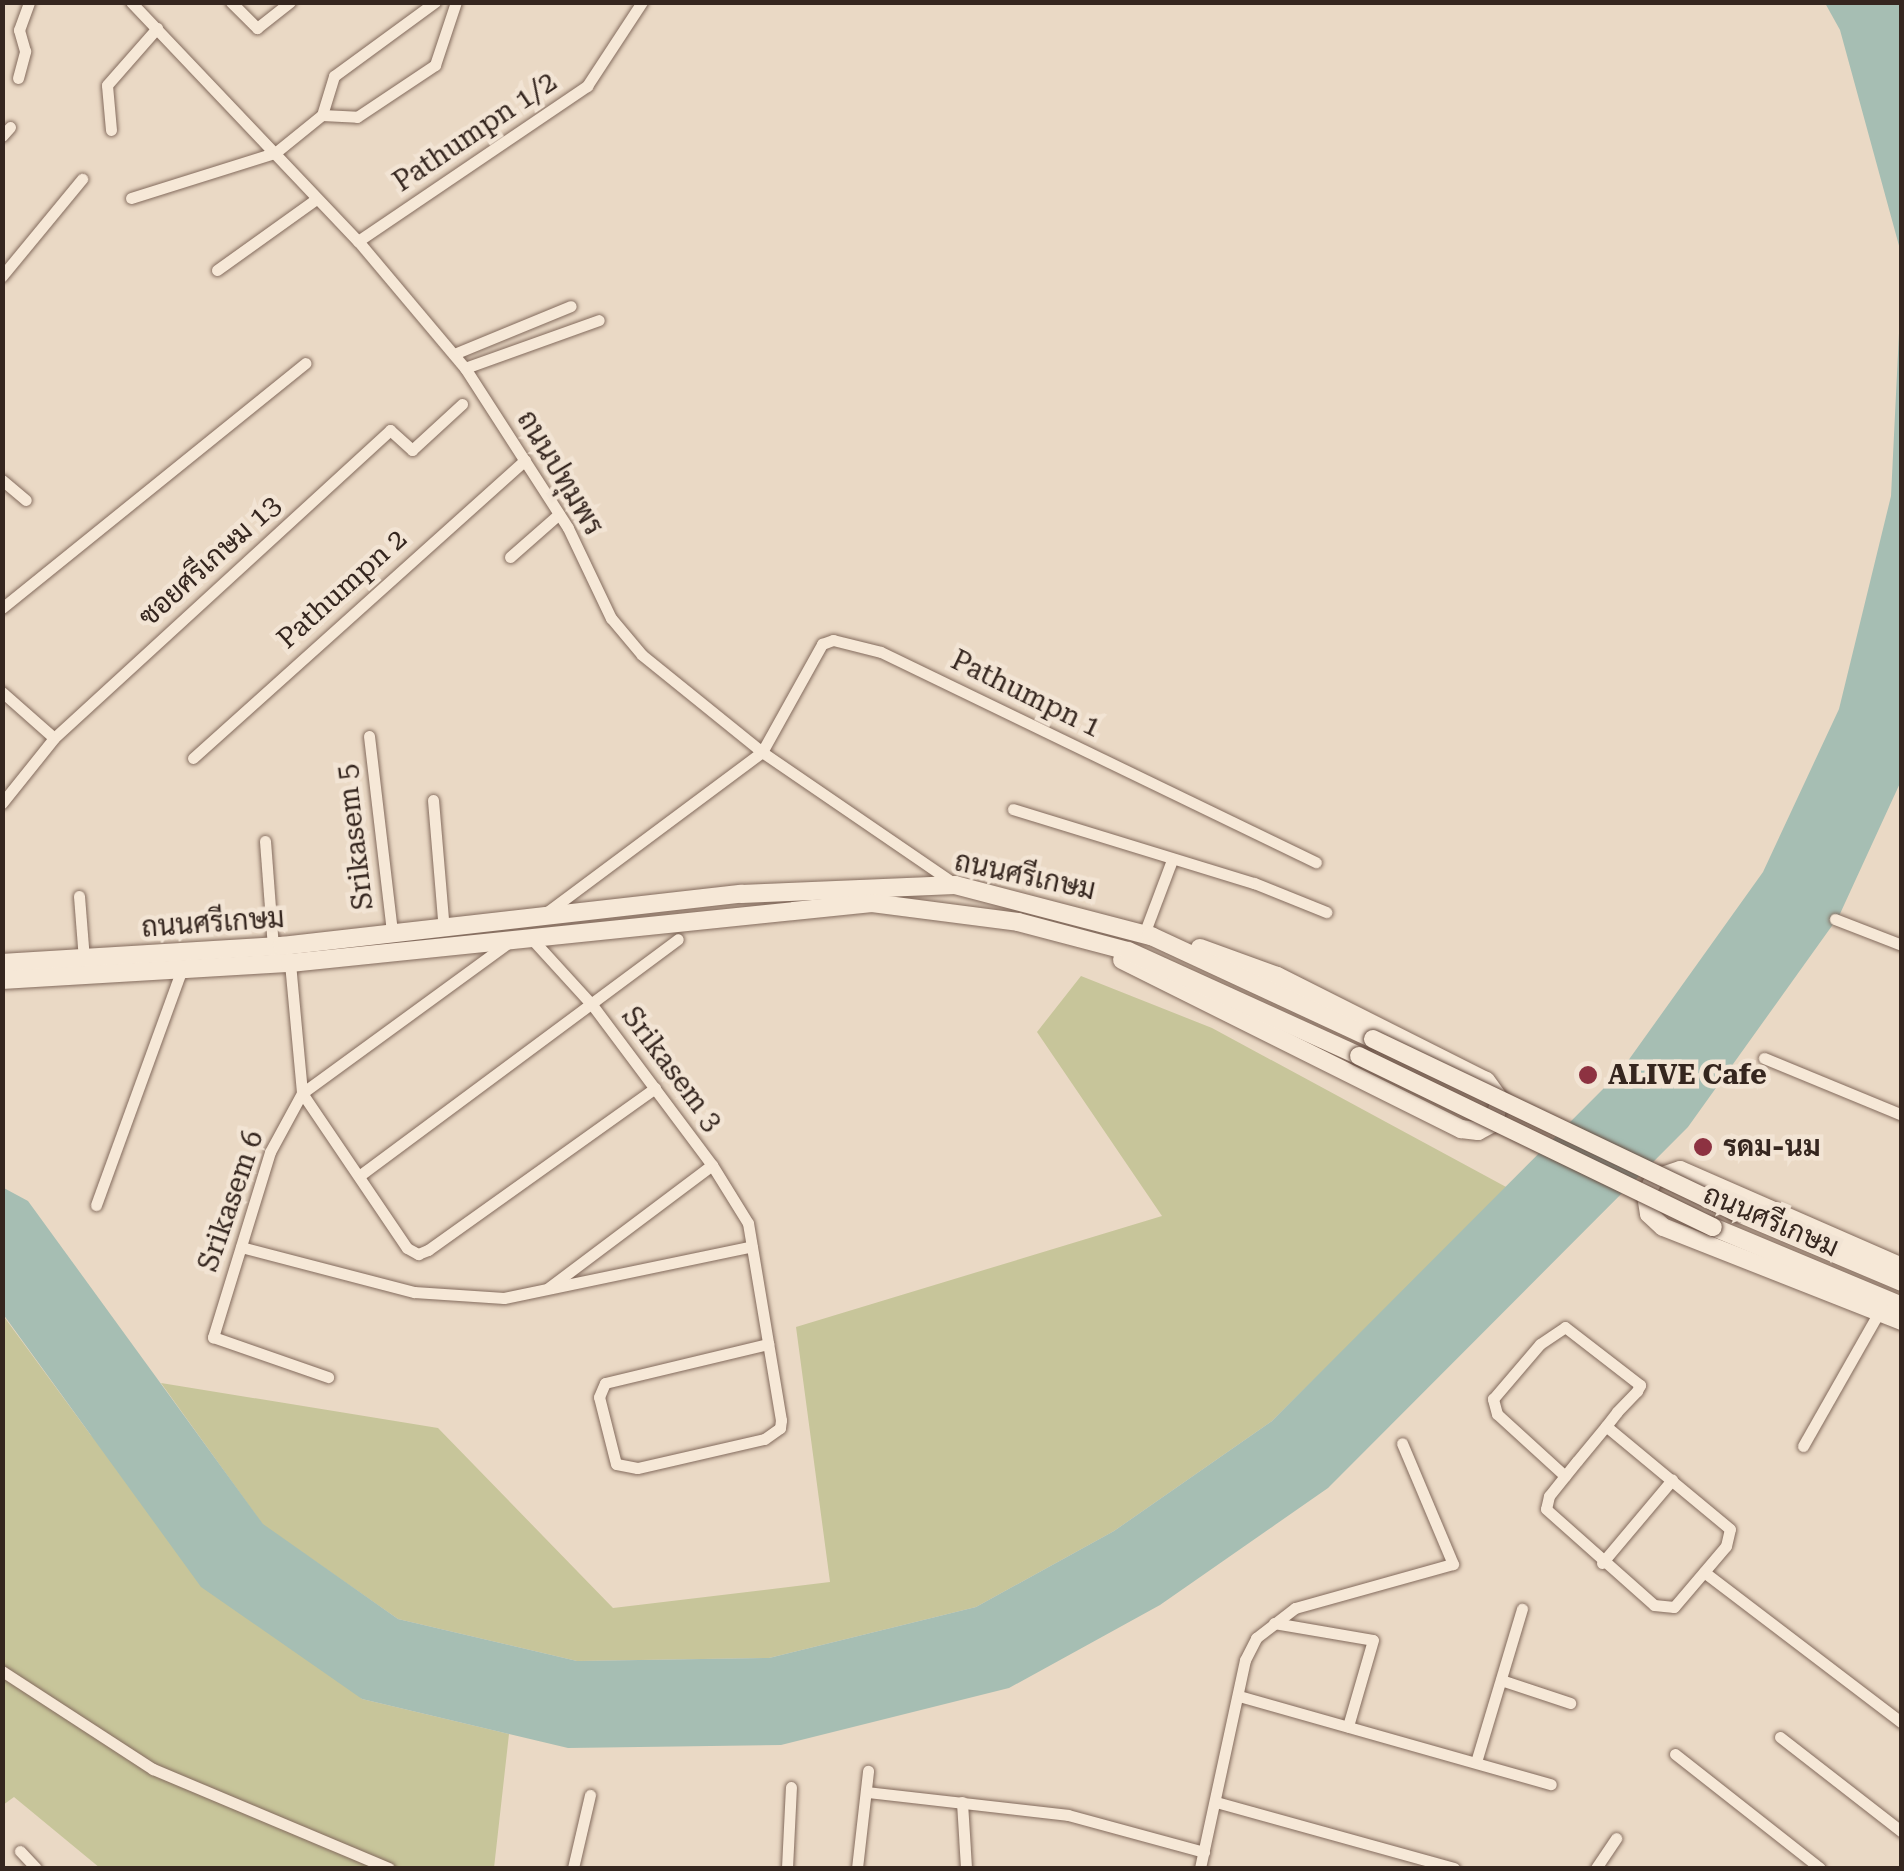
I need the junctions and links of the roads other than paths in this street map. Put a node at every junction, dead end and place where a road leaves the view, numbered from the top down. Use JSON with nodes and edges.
{"nodes":[{"id":1,"x":30,"y":2,"type":"edge"},
{"id":2,"x":230,"y":2,"type":"edge"},
{"id":3,"x":290,"y":2,"type":"edge"},
{"id":4,"x":435,"y":2,"type":"edge"},
{"id":5,"x":456,"y":2,"type":"edge"},
{"id":6,"x":131,"y":3,"type":"edge"},
{"id":7,"x":639,"y":4,"type":"edge"},
{"id":8,"x":157,"y":28,"type":"junction"},
{"id":9,"x":18,"y":78,"type":"dead end"},
{"id":10,"x":322,"y":115,"type":"junction"},
{"id":11,"x":112,"y":130,"type":"dead end"},
{"id":12,"x":275,"y":152,"type":"junction"},
{"id":13,"x":82,"y":180,"type":"dead end"},
{"id":14,"x":130,"y":198,"type":"dead end"},
{"id":15,"x":316,"y":199,"type":"junction"},
{"id":16,"x":358,"y":242,"type":"junction"},
{"id":17,"x":217,"y":270,"type":"dead end"},
{"id":18,"x":2,"y":276,"type":"edge"},
{"id":19,"x":571,"y":306,"type":"dead end"},
{"id":20,"x":599,"y":320,"type":"dead end"},
{"id":21,"x":454,"y":354,"type":"junction"},
{"id":22,"x":306,"y":364,"type":"dead end"},
{"id":23,"x":465,"y":368,"type":"junction"},
{"id":24,"x":462,"y":404,"type":"dead end"},
{"id":25,"x":526,"y":460,"type":"junction"},
{"id":26,"x":2,"y":480,"type":"edge"},
{"id":27,"x":26,"y":500,"type":"dead end"},
{"id":28,"x":559,"y":514,"type":"junction"},
{"id":29,"x":510,"y":557,"type":"dead end"},
{"id":30,"x":2,"y":608,"type":"edge"},
{"id":31,"x":2,"y":692,"type":"edge"},
{"id":32,"x":369,"y":736,"type":"dead end"},
{"id":33,"x":54,"y":738,"type":"junction"},
{"id":34,"x":762,"y":752,"type":"junction"},
{"id":35,"x":193,"y":758,"type":"dead end"},
{"id":36,"x":433,"y":800,"type":"dead end"},
{"id":37,"x":2,"y":804,"type":"edge"},
{"id":38,"x":1014,"y":809,"type":"dead end"},
{"id":39,"x":265,"y":841,"type":"dead end"},
{"id":40,"x":1172,"y":860,"type":"junction"},
{"id":41,"x":1316,"y":862,"type":"dead end"},
{"id":42,"x":955,"y":885,"type":"junction"},
{"id":43,"x":80,"y":896,"type":"dead end"},
{"id":44,"x":1326,"y":912,"type":"dead end"},
{"id":45,"x":1835,"y":919,"type":"dead end"},
{"id":46,"x":1018,"y":922,"type":"junction"},
{"id":47,"x":534,"y":929,"type":"junction"},
{"id":48,"x":444,"y":930,"type":"junction"},
{"id":49,"x":392,"y":932,"type":"junction"},
{"id":50,"x":1148,"y":935,"type":"junction"},
{"id":51,"x":678,"y":939,"type":"dead end"},
{"id":52,"x":511,"y":941,"type":"junction"},
{"id":53,"x":1902,"y":946,"type":"edge"},
{"id":54,"x":274,"y":947,"type":"junction"},
{"id":55,"x":84,"y":959,"type":"junction"},
{"id":56,"x":2,"y":963,"type":"edge"},
{"id":57,"x":290,"y":963,"type":"junction"},
{"id":58,"x":181,"y":970,"type":"junction"},
{"id":59,"x":2,"y":980,"type":"edge"},
{"id":60,"x":593,"y":1006,"type":"junction"},
{"id":61,"x":1764,"y":1058,"type":"dead end"},
{"id":62,"x":655,"y":1088,"type":"junction"},
{"id":63,"x":302,"y":1093,"type":"junction"},
{"id":64,"x":1902,"y":1115,"type":"edge"},
{"id":65,"x":712,"y":1165,"type":"junction"},
{"id":66,"x":359,"y":1176,"type":"junction"},
{"id":67,"x":96,"y":1204,"type":"dead end"},
{"id":68,"x":752,"y":1246,"type":"junction"},
{"id":69,"x":241,"y":1247,"type":"junction"},
{"id":70,"x":1902,"y":1268,"type":"edge"},
{"id":71,"x":1902,"y":1282,"type":"edge"},
{"id":72,"x":547,"y":1290,"type":"junction"},
{"id":73,"x":1902,"y":1306,"type":"edge"},
{"id":74,"x":1878,"y":1314,"type":"junction"},
{"id":75,"x":1902,"y":1322,"type":"edge"},
{"id":76,"x":768,"y":1344,"type":"junction"},
{"id":77,"x":328,"y":1377,"type":"dead end"},
{"id":78,"x":1606,"y":1426,"type":"junction"},
{"id":79,"x":1402,"y":1443,"type":"dead end"},
{"id":80,"x":1803,"y":1446,"type":"dead end"},
{"id":81,"x":1566,"y":1476,"type":"junction"},
{"id":82,"x":1672,"y":1480,"type":"junction"},
{"id":83,"x":1602,"y":1563,"type":"junction"},
{"id":84,"x":1704,"y":1572,"type":"junction"},
{"id":85,"x":1522,"y":1608,"type":"dead end"},
{"id":86,"x":1274,"y":1623,"type":"junction"},
{"id":87,"x":2,"y":1671,"type":"edge"},
{"id":88,"x":1501,"y":1680,"type":"junction"},
{"id":89,"x":1239,"y":1696,"type":"junction"},
{"id":90,"x":1570,"y":1703,"type":"dead end"},
{"id":91,"x":1902,"y":1723,"type":"edge"},
{"id":92,"x":1348,"y":1726,"type":"junction"},
{"id":93,"x":1780,"y":1737,"type":"dead end"},
{"id":94,"x":1675,"y":1754,"type":"dead end"},
{"id":95,"x":1476,"y":1762,"type":"junction"},
{"id":96,"x":868,"y":1770,"type":"dead end"},
{"id":97,"x":1551,"y":1784,"type":"dead end"},
{"id":98,"x":792,"y":1788,"type":"dead end"},
{"id":99,"x":868,"y":1792,"type":"junction"},
{"id":100,"x":590,"y":1794,"type":"dead end"},
{"id":101,"x":962,"y":1802,"type":"junction"},
{"id":102,"x":1216,"y":1802,"type":"junction"},
{"id":103,"x":1902,"y":1832,"type":"edge"},
{"id":104,"x":1616,"y":1838,"type":"dead end"},
{"id":105,"x":20,"y":1851,"type":"dead end"},
{"id":106,"x":1204,"y":1852,"type":"junction"},
{"id":107,"x":36,"y":1868,"type":"edge"},
{"id":108,"x":389,"y":1868,"type":"edge"},
{"id":109,"x":573,"y":1868,"type":"edge"},
{"id":110,"x":787,"y":1868,"type":"edge"},
{"id":111,"x":857,"y":1868,"type":"edge"},
{"id":112,"x":966,"y":1868,"type":"edge"},
{"id":113,"x":1200,"y":1868,"type":"edge"},
{"id":114,"x":1454,"y":1868,"type":"edge"},
{"id":115,"x":1596,"y":1868,"type":"edge"},
{"id":116,"x":1820,"y":1868,"type":"edge"}],
"edges":[{"from":1,"to":9,"type":"street"},
{"from":2,"to":3,"type":"street"},
{"from":4,"to":10,"type":"street"},
{"from":5,"to":10,"type":"street"},
{"from":6,"to":8,"type":"street","name":"ถนนปทุมพร"},
{"from":7,"to":16,"type":"street","name":"Pathumpn 1/2"},
{"from":8,"to":11,"type":"street"},
{"from":8,"to":12,"type":"street","name":"ถนนปทุมพร"},
{"from":10,"to":12,"type":"street"},
{"from":12,"to":14,"type":"street"},
{"from":12,"to":15,"type":"street","name":"ถนนปทุมพร"},
{"from":13,"to":18,"type":"street"},
{"from":15,"to":16,"type":"street","name":"ถนนปทุมพร"},
{"from":15,"to":17,"type":"street"},
{"from":16,"to":21,"type":"street","name":"ถนนปทุมพร"},
{"from":19,"to":21,"type":"street"},
{"from":20,"to":23,"type":"street"},
{"from":21,"to":23,"type":"street","name":"ถนนปทุมพร"},
{"from":22,"to":30,"type":"street"},
{"from":23,"to":25,"type":"street","name":"ถนนปทุมพร"},
{"from":24,"to":33,"type":"street","name":"ซอยศรีเกษม 13"},
{"from":25,"to":28,"type":"street","name":"ถนนปทุมพร"},
{"from":25,"to":35,"type":"street","name":"Pathumpn 2"},
{"from":26,"to":27,"type":"street"},
{"from":28,"to":29,"type":"street"},
{"from":28,"to":34,"type":"street","name":"ถนนปทุมพร"},
{"from":31,"to":33,"type":"street"},
{"from":32,"to":49,"type":"street","name":"Srikasem 5"},
{"from":33,"to":37,"type":"street","name":"ซอยศรีเกษม 13"},
{"from":34,"to":41,"type":"street","name":"Pathumpn 1"},
{"from":34,"to":42,"type":"street","name":"ถนนปทุมพร"},
{"from":34,"to":47,"type":"street"},
{"from":36,"to":48,"type":"street"},
{"from":38,"to":40,"type":"street"},
{"from":39,"to":54,"type":"street"},
{"from":40,"to":44,"type":"street"},
{"from":40,"to":50,"type":"street"},
{"from":42,"to":47,"type":"main road","name":"ถนนศรีเกษม"},
{"from":42,"to":50,"type":"main road","name":"ถนนศรีเกษม"},
{"from":43,"to":55,"type":"street"},
{"from":45,"to":53,"type":"street"},
{"from":46,"to":47,"type":"main road","name":"ถนนศรีเกษม"},
{"from":46,"to":50,"type":"main road"},
{"from":46,"to":73,"type":"main road","name":"ถนนศรีเกษม","bridge":true},
{"from":47,"to":48,"type":"main road","name":"ถนนศรีเกษม"},
{"from":47,"to":52,"type":"main road","name":"ถนนศรีเกษม"},
{"from":47,"to":60,"type":"street","name":"Srikasem 3"},
{"from":48,"to":49,"type":"main road","name":"ถนนศรีเกษม"},
{"from":49,"to":54,"type":"main road","name":"ถนนศรีเกษม"},
{"from":50,"to":71,"type":"main road","name":"ถนนศรีเกษม","bridge":true},
{"from":51,"to":60,"type":"street"},
{"from":52,"to":57,"type":"main road","name":"ถนนศรีเกษม"},
{"from":52,"to":63,"type":"street"},
{"from":54,"to":55,"type":"main road","name":"ถนนศรีเกษม"},
{"from":55,"to":56,"type":"main road","name":"ถนนศรีเกษม"},
{"from":57,"to":58,"type":"main road","name":"ถนนศรีเกษม"},
{"from":57,"to":63,"type":"street"},
{"from":58,"to":59,"type":"main road","name":"ถนนศรีเกษม"},
{"from":58,"to":67,"type":"street"},
{"from":60,"to":62,"type":"street","name":"Srikasem 3"},
{"from":60,"to":66,"type":"street"},
{"from":61,"to":64,"type":"street"},
{"from":62,"to":65,"type":"street","name":"Srikasem 3"},
{"from":62,"to":66,"type":"street"},
{"from":63,"to":66,"type":"street"},
{"from":63,"to":69,"type":"street","name":"Srikasem 6"},
{"from":65,"to":68,"type":"street"},
{"from":65,"to":72,"type":"street","name":"Srikasem 3"},
{"from":68,"to":72,"type":"street"},
{"from":68,"to":76,"type":"street"},
{"from":69,"to":72,"type":"street"},
{"from":69,"to":77,"type":"street","name":"Srikasem 6"},
{"from":70,"to":74,"type":"main road"},
{"from":74,"to":75,"type":"main road"},
{"from":74,"to":80,"type":"street"},
{"from":76,"to":76,"type":"street"},
{"from":78,"to":81,"type":"street"},
{"from":78,"to":81,"type":"street"},
{"from":78,"to":82,"type":"street"},
{"from":79,"to":86,"type":"street"},
{"from":81,"to":83,"type":"street"},
{"from":82,"to":83,"type":"street"},
{"from":82,"to":84,"type":"street"},
{"from":83,"to":84,"type":"street"},
{"from":84,"to":91,"type":"street"},
{"from":85,"to":88,"type":"street"},
{"from":86,"to":89,"type":"street"},
{"from":86,"to":92,"type":"street"},
{"from":87,"to":108,"type":"street"},
{"from":88,"to":90,"type":"street"},
{"from":88,"to":95,"type":"street"},
{"from":89,"to":92,"type":"street"},
{"from":89,"to":102,"type":"street"},
{"from":92,"to":95,"type":"street"},
{"from":93,"to":103,"type":"street"},
{"from":94,"to":116,"type":"street"},
{"from":95,"to":97,"type":"street"},
{"from":96,"to":99,"type":"street"},
{"from":98,"to":110,"type":"street"},
{"from":99,"to":101,"type":"street"},
{"from":99,"to":111,"type":"street"},
{"from":100,"to":109,"type":"street"},
{"from":101,"to":106,"type":"street"},
{"from":101,"to":112,"type":"street"},
{"from":102,"to":106,"type":"street"},
{"from":102,"to":114,"type":"street"},
{"from":104,"to":115,"type":"street"},
{"from":105,"to":107,"type":"street"},
{"from":106,"to":113,"type":"street"}]}
